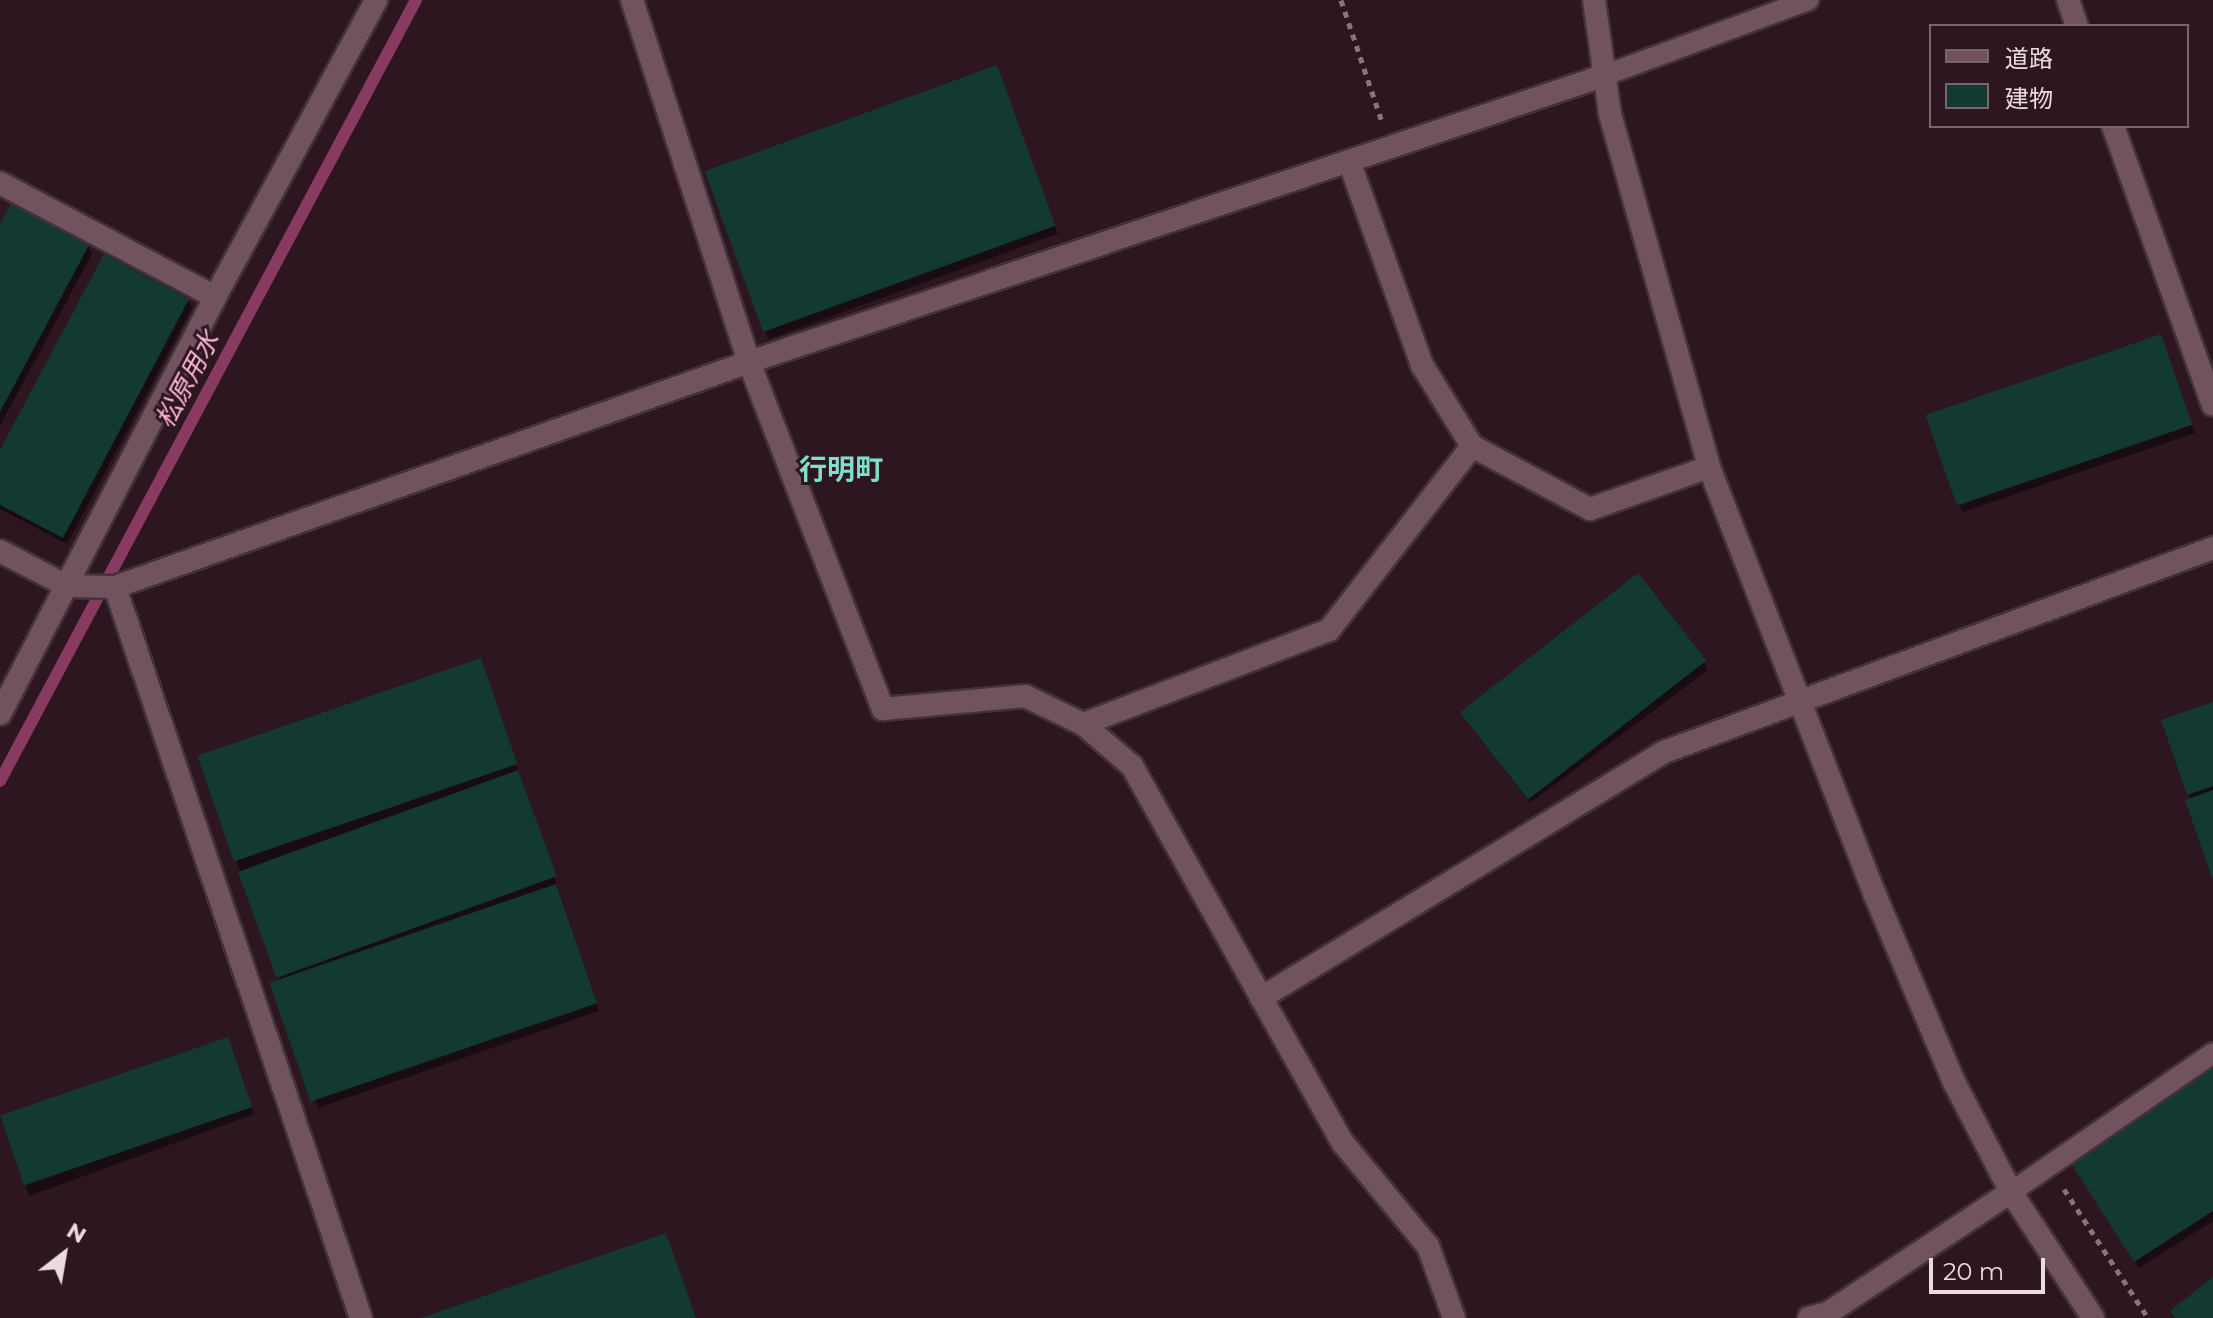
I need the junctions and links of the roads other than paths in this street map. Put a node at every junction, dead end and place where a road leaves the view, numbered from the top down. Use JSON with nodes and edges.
{"nodes":[{"id":1,"x":376,"y":0,"type":"edge"},
{"id":2,"x":632,"y":0,"type":"edge"},
{"id":3,"x":1594,"y":0,"type":"edge"},
{"id":4,"x":1808,"y":0,"type":"edge"},
{"id":5,"x":2068,"y":0,"type":"edge"},
{"id":6,"x":2076,"y":24,"type":"edge"},
{"id":7,"x":1603,"y":76,"type":"junction"},
{"id":8,"x":2114,"y":128,"type":"edge"},
{"id":9,"x":1349,"y":161,"type":"junction"},
{"id":10,"x":0,"y":183,"type":"edge"},
{"id":11,"x":215,"y":297,"type":"junction"},
{"id":12,"x":749,"y":362,"type":"junction"},
{"id":13,"x":2213,"y":405,"type":"edge"},
{"id":14,"x":1472,"y":446,"type":"junction"},
{"id":15,"x":1709,"y":467,"type":"junction"},
{"id":16,"x":2213,"y":548,"type":"edge"},
{"id":17,"x":0,"y":551,"type":"edge"},
{"id":18,"x":73,"y":586,"type":"junction"},
{"id":19,"x":115,"y":587,"type":"junction"},
{"id":20,"x":1799,"y":699,"type":"junction"},
{"id":21,"x":0,"y":714,"type":"edge"},
{"id":22,"x":1083,"y":724,"type":"junction"},
{"id":23,"x":1261,"y":998,"type":"junction"},
{"id":24,"x":2213,"y":1053,"type":"edge"},
{"id":25,"x":2011,"y":1192,"type":"junction"},
{"id":26,"x":361,"y":1318,"type":"edge"},
{"id":27,"x":1454,"y":1318,"type":"edge"},
{"id":28,"x":1809,"y":1318,"type":"edge"},
{"id":29,"x":2093,"y":1318,"type":"edge"}],
"edges":[{"from":1,"to":11,"type":"street"},
{"from":2,"to":12,"type":"street"},
{"from":3,"to":7,"type":"street"},
{"from":4,"to":7,"type":"lane"},
{"from":5,"to":6,"type":"street"},
{"from":7,"to":9,"type":"street"},
{"from":7,"to":15,"type":"street"},
{"from":8,"to":13,"type":"street"},
{"from":9,"to":12,"type":"street"},
{"from":9,"to":14,"type":"street"},
{"from":10,"to":11,"type":"street"},
{"from":11,"to":18,"type":"street"},
{"from":12,"to":19,"type":"street"},
{"from":12,"to":22,"type":"street"},
{"from":14,"to":15,"type":"street"},
{"from":14,"to":22,"type":"street"},
{"from":15,"to":20,"type":"street"},
{"from":16,"to":20,"type":"street"},
{"from":17,"to":18,"type":"street"},
{"from":18,"to":19,"type":"street"},
{"from":18,"to":21,"type":"street"},
{"from":19,"to":26,"type":"street"},
{"from":20,"to":23,"type":"street"},
{"from":20,"to":25,"type":"street"},
{"from":22,"to":23,"type":"street"},
{"from":23,"to":27,"type":"street"},
{"from":24,"to":25,"type":"lane"},
{"from":25,"to":28,"type":"street"},
{"from":25,"to":29,"type":"street"}]}
